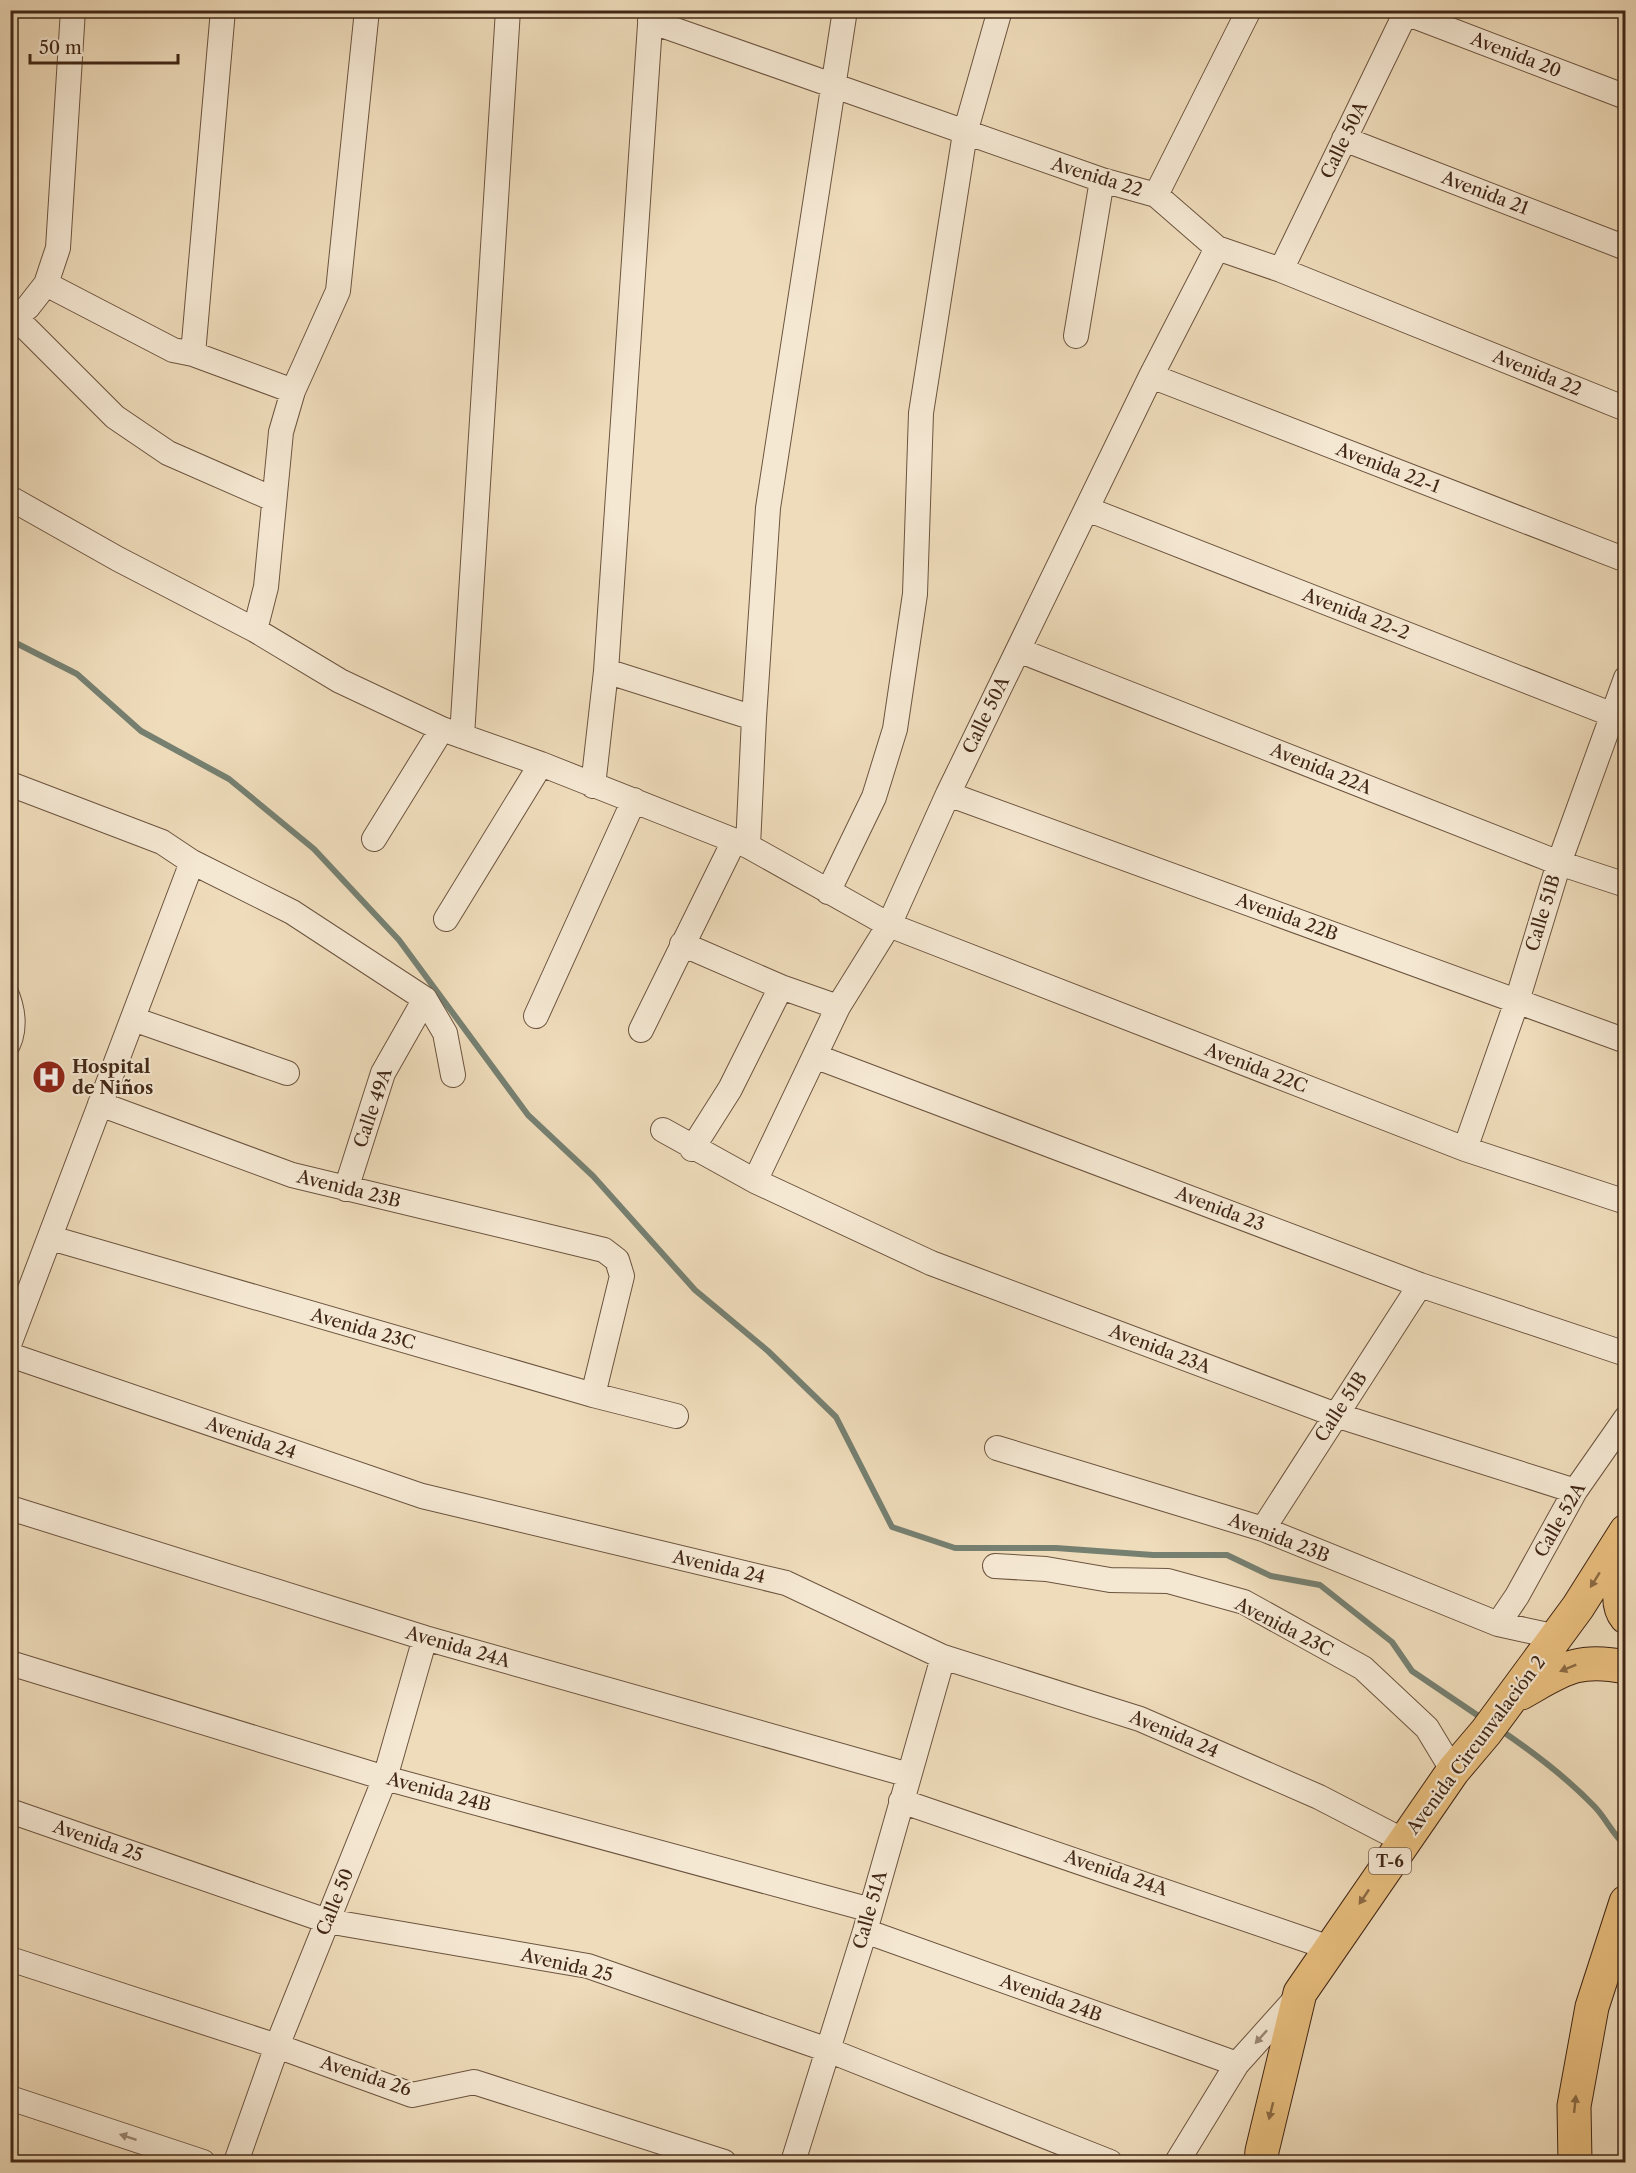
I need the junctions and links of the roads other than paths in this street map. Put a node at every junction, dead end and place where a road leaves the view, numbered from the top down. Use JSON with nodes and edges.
{"nodes":[{"id":1,"x":73,"y":10,"type":"edge"},
{"id":2,"x":224,"y":10,"type":"edge"},
{"id":3,"x":367,"y":10,"type":"edge"},
{"id":4,"x":508,"y":10,"type":"edge"},
{"id":5,"x":845,"y":10,"type":"edge"},
{"id":6,"x":1000,"y":10,"type":"edge"},
{"id":7,"x":1249,"y":10,"type":"edge"},
{"id":8,"x":1407,"y":12,"type":"edge"},
{"id":9,"x":650,"y":16,"type":"edge"},
{"id":10,"x":833,"y":87,"type":"junction"},
{"id":11,"x":1626,"y":98,"type":"edge"},
{"id":12,"x":965,"y":133,"type":"junction"},
{"id":13,"x":1344,"y":139,"type":"junction"},
{"id":14,"x":1102,"y":180,"type":"junction"},
{"id":15,"x":1156,"y":195,"type":"junction"},
{"id":16,"x":1217,"y":248,"type":"junction"},
{"id":17,"x":1626,"y":248,"type":"edge"},
{"id":18,"x":1281,"y":270,"type":"junction"},
{"id":19,"x":46,"y":284,"type":"junction"},
{"id":20,"x":13,"y":319,"type":"edge"},
{"id":21,"x":1076,"y":336,"type":"dead end"},
{"id":22,"x":193,"y":354,"type":"junction"},
{"id":23,"x":1151,"y":376,"type":"junction"},
{"id":24,"x":293,"y":391,"type":"junction"},
{"id":25,"x":1626,"y":409,"type":"edge"},
{"id":26,"x":10,"y":498,"type":"edge"},
{"id":27,"x":273,"y":499,"type":"junction"},
{"id":28,"x":1087,"y":509,"type":"junction"},
{"id":29,"x":1626,"y":560,"type":"edge"},
{"id":30,"x":255,"y":630,"type":"junction"},
{"id":31,"x":1018,"y":650,"type":"junction"},
{"id":32,"x":606,"y":672,"type":"junction"},
{"id":33,"x":1626,"y":678,"type":"edge"},
{"id":34,"x":1619,"y":717,"type":"edge"},
{"id":35,"x":754,"y":718,"type":"junction"},
{"id":36,"x":452,"y":733,"type":"junction"},
{"id":37,"x":541,"y":764,"type":"junction"},
{"id":38,"x":10,"y":784,"type":"edge"},
{"id":39,"x":593,"y":786,"type":"junction"},
{"id":40,"x":948,"y":794,"type":"junction"},
{"id":41,"x":634,"y":800,"type":"junction"},
{"id":42,"x":374,"y":838,"type":"dead end"},
{"id":43,"x":741,"y":843,"type":"junction"},
{"id":44,"x":192,"y":862,"type":"junction"},
{"id":45,"x":1558,"y":863,"type":"junction"},
{"id":46,"x":1626,"y":885,"type":"edge"},
{"id":47,"x":828,"y":892,"type":"junction"},
{"id":48,"x":446,"y":919,"type":"dead end"},
{"id":49,"x":889,"y":925,"type":"junction"},
{"id":50,"x":682,"y":944,"type":"junction"},
{"id":51,"x":10,"y":987,"type":"edge"},
{"id":52,"x":780,"y":987,"type":"junction"},
{"id":53,"x":425,"y":999,"type":"junction"},
{"id":54,"x":1517,"y":1001,"type":"junction"},
{"id":55,"x":838,"y":1007,"type":"junction"},
{"id":56,"x":536,"y":1016,"type":"dead end"},
{"id":57,"x":133,"y":1019,"type":"junction"},
{"id":58,"x":641,"y":1030,"type":"dead end"},
{"id":59,"x":1626,"y":1041,"type":"edge"},
{"id":60,"x":10,"y":1053,"type":"edge"},
{"id":61,"x":817,"y":1057,"type":"junction"},
{"id":62,"x":287,"y":1073,"type":"dead end"},
{"id":63,"x":453,"y":1075,"type":"dead end"},
{"id":64,"x":100,"y":1104,"type":"junction"},
{"id":65,"x":663,"y":1130,"type":"dead end"},
{"id":66,"x":692,"y":1149,"type":"junction"},
{"id":67,"x":1465,"y":1149,"type":"junction"},
{"id":68,"x":755,"y":1181,"type":"junction"},
{"id":69,"x":346,"y":1189,"type":"junction"},
{"id":70,"x":1626,"y":1202,"type":"edge"},
{"id":71,"x":51,"y":1238,"type":"junction"},
{"id":72,"x":1420,"y":1285,"type":"junction"},
{"id":73,"x":10,"y":1342,"type":"edge"},
{"id":74,"x":1626,"y":1354,"type":"edge"},
{"id":75,"x":10,"y":1355,"type":"edge"},
{"id":76,"x":593,"y":1395,"type":"junction"},
{"id":77,"x":1336,"y":1415,"type":"junction"},
{"id":78,"x":676,"y":1416,"type":"dead end"},
{"id":79,"x":1626,"y":1418,"type":"edge"},
{"id":80,"x":998,"y":1448,"type":"dead end"},
{"id":81,"x":1575,"y":1491,"type":"junction"},
{"id":82,"x":10,"y":1508,"type":"edge"},
{"id":83,"x":1263,"y":1529,"type":"junction"},
{"id":84,"x":1626,"y":1531,"type":"edge"},
{"id":85,"x":1626,"y":1560,"type":"edge"},
{"id":86,"x":995,"y":1566,"type":"dead end"},
{"id":87,"x":1626,"y":1617,"type":"edge"},
{"id":88,"x":1498,"y":1624,"type":"junction"},
{"id":89,"x":1557,"y":1637,"type":"junction"},
{"id":90,"x":425,"y":1638,"type":"junction"},
{"id":91,"x":944,"y":1657,"type":"junction"},
{"id":92,"x":1626,"y":1659,"type":"edge"},
{"id":93,"x":10,"y":1663,"type":"edge"},
{"id":94,"x":1626,"y":1667,"type":"edge"},
{"id":95,"x":1499,"y":1716,"type":"junction"},
{"id":96,"x":1453,"y":1771,"type":"junction"},
{"id":97,"x":909,"y":1775,"type":"junction"},
{"id":98,"x":385,"y":1778,"type":"junction"},
{"id":99,"x":901,"y":1801,"type":"junction"},
{"id":100,"x":10,"y":1811,"type":"edge"},
{"id":101,"x":1404,"y":1841,"type":"junction"},
{"id":102,"x":1626,"y":1902,"type":"edge"},
{"id":103,"x":868,"y":1920,"type":"junction"},
{"id":104,"x":327,"y":1921,"type":"junction"},
{"id":105,"x":1330,"y":1947,"type":"junction"},
{"id":106,"x":10,"y":1959,"type":"edge"},
{"id":107,"x":1300,"y":1993,"type":"junction"},
{"id":108,"x":277,"y":2046,"type":"junction"},
{"id":109,"x":828,"y":2050,"type":"junction"},
{"id":110,"x":1237,"y":2064,"type":"junction"},
{"id":111,"x":10,"y":2098,"type":"edge"},
{"id":112,"x":176,"y":2158,"type":"edge"},
{"id":113,"x":203,"y":2163,"type":"edge"},
{"id":114,"x":236,"y":2163,"type":"edge"},
{"id":115,"x":724,"y":2163,"type":"edge"},
{"id":116,"x":793,"y":2163,"type":"edge"},
{"id":117,"x":1110,"y":2163,"type":"edge"},
{"id":118,"x":1177,"y":2163,"type":"edge"},
{"id":119,"x":1261,"y":2163,"type":"edge"},
{"id":120,"x":1575,"y":2163,"type":"edge"}],
"edges":[{"from":1,"to":19,"type":"street"},
{"from":2,"to":22,"type":"street"},
{"from":3,"to":24,"type":"street"},
{"from":4,"to":36,"type":"street"},
{"from":5,"to":10,"type":"street"},
{"from":6,"to":12,"type":"street"},
{"from":7,"to":15,"type":"street"},
{"from":8,"to":11,"type":"street","name":"Avenida 20"},
{"from":8,"to":13,"type":"street","name":"Calle 50A"},
{"from":9,"to":10,"type":"street","name":"Avenida 22"},
{"from":9,"to":32,"type":"street"},
{"from":10,"to":12,"type":"street","name":"Avenida 22"},
{"from":10,"to":35,"type":"street"},
{"from":12,"to":14,"type":"street","name":"Avenida 22"},
{"from":12,"to":47,"type":"street"},
{"from":13,"to":17,"type":"street","name":"Avenida 21"},
{"from":13,"to":18,"type":"street","name":"Calle 50A"},
{"from":14,"to":15,"type":"street","name":"Avenida 22"},
{"from":14,"to":21,"type":"street"},
{"from":15,"to":16,"type":"street","name":"Avenida 22"},
{"from":16,"to":18,"type":"street","name":"Avenida 22"},
{"from":16,"to":23,"type":"street","name":"Calle 50A"},
{"from":18,"to":25,"type":"street","name":"Avenida 22"},
{"from":19,"to":20,"type":"street"},
{"from":19,"to":22,"type":"street"},
{"from":20,"to":27,"type":"street"},
{"from":22,"to":24,"type":"street"},
{"from":23,"to":28,"type":"street","name":"Calle 50A"},
{"from":23,"to":29,"type":"street","name":"Avenida 22-1"},
{"from":24,"to":27,"type":"street"},
{"from":26,"to":30,"type":"street","name":"Avenida 22C"},
{"from":27,"to":30,"type":"street"},
{"from":28,"to":31,"type":"street","name":"Calle 50A"},
{"from":28,"to":34,"type":"street","name":"Avenida 22-2"},
{"from":30,"to":36,"type":"street","name":"Avenida 22C"},
{"from":31,"to":40,"type":"street","name":"Calle 50A"},
{"from":31,"to":45,"type":"street","name":"Avenida 22A"},
{"from":32,"to":35,"type":"street"},
{"from":32,"to":39,"type":"street"},
{"from":33,"to":34,"type":"street","name":"Calle 51B"},
{"from":34,"to":45,"type":"street","name":"Calle 51B"},
{"from":35,"to":43,"type":"street"},
{"from":36,"to":37,"type":"street","name":"Avenida 22C"},
{"from":36,"to":42,"type":"street"},
{"from":37,"to":39,"type":"street","name":"Avenida 22C"},
{"from":37,"to":48,"type":"street"},
{"from":38,"to":44,"type":"street"},
{"from":39,"to":41,"type":"street","name":"Avenida 22C"},
{"from":40,"to":49,"type":"street","name":"Calle 50A"},
{"from":40,"to":54,"type":"street","name":"Avenida 22B"},
{"from":41,"to":43,"type":"street","name":"Avenida 22C"},
{"from":41,"to":56,"type":"street"},
{"from":43,"to":47,"type":"street","name":"Avenida 22C"},
{"from":43,"to":50,"type":"street"},
{"from":44,"to":53,"type":"street"},
{"from":44,"to":57,"type":"street"},
{"from":45,"to":46,"type":"street","name":"Avenida 22A"},
{"from":45,"to":54,"type":"street","name":"Calle 51B"},
{"from":47,"to":49,"type":"street","name":"Avenida 22C"},
{"from":49,"to":55,"type":"street","name":"Calle 50A"},
{"from":49,"to":67,"type":"street","name":"Avenida 22C"},
{"from":50,"to":52,"type":"street"},
{"from":50,"to":58,"type":"street"},
{"from":51,"to":60,"type":"lane"},
{"from":52,"to":55,"type":"street"},
{"from":52,"to":66,"type":"street"},
{"from":53,"to":63,"type":"street"},
{"from":53,"to":69,"type":"street","name":"Calle 49A"},
{"from":54,"to":59,"type":"street","name":"Avenida 22B"},
{"from":54,"to":67,"type":"street","name":"Calle 51B"},
{"from":55,"to":61,"type":"street","name":"Calle 50A"},
{"from":57,"to":62,"type":"street"},
{"from":57,"to":64,"type":"street"},
{"from":61,"to":68,"type":"street","name":"Calle 50A"},
{"from":61,"to":72,"type":"street","name":"Avenida 23"},
{"from":64,"to":69,"type":"street","name":"Avenida 23B"},
{"from":64,"to":71,"type":"street"},
{"from":65,"to":66,"type":"street","name":"Avenida 23A"},
{"from":66,"to":68,"type":"street","name":"Avenida 23A"},
{"from":67,"to":70,"type":"street","name":"Avenida 22C"},
{"from":68,"to":77,"type":"street","name":"Avenida 23A"},
{"from":69,"to":76,"type":"street","name":"Avenida 23B"},
{"from":71,"to":73,"type":"street"},
{"from":71,"to":76,"type":"street","name":"Avenida 23C"},
{"from":72,"to":74,"type":"street","name":"Avenida 23"},
{"from":72,"to":77,"type":"street","name":"Calle 51B"},
{"from":75,"to":91,"type":"street","name":"Avenida 24"},
{"from":76,"to":78,"type":"street","name":"Avenida 23C"},
{"from":77,"to":81,"type":"street","name":"Avenida 23A"},
{"from":77,"to":83,"type":"street","name":"Calle 51B"},
{"from":79,"to":81,"type":"street","name":"Calle 52A"},
{"from":80,"to":83,"type":"street","name":"Avenida 23B"},
{"from":81,"to":88,"type":"street","name":"Calle 52A"},
{"from":82,"to":90,"type":"street","name":"Avenida 24A"},
{"from":83,"to":88,"type":"street","name":"Avenida 23B"},
{"from":84,"to":89,"type":"highway","name":"Avenida Circunvalación 2","number":"T-6","one_way":true},
{"from":85,"to":87,"type":"highway"},
{"from":86,"to":96,"type":"street","name":"Avenida 23C"},
{"from":88,"to":89,"type":"street","name":"Avenida 23B"},
{"from":89,"to":92,"type":"highway"},
{"from":89,"to":95,"type":"highway","name":"Avenida Circunvalación 2","number":"T-6"},
{"from":90,"to":97,"type":"street","name":"Avenida 24A"},
{"from":90,"to":98,"type":"street","name":"Calle 50"},
{"from":91,"to":97,"type":"street","name":"Calle 51A"},
{"from":91,"to":101,"type":"street","name":"Avenida 24"},
{"from":93,"to":98,"type":"street","name":"Avenida 24B"},
{"from":94,"to":95,"type":"highway","one_way":true},
{"from":95,"to":96,"type":"highway","name":"Avenida Circunvalación 2","number":"T-6"},
{"from":96,"to":101,"type":"highway","name":"Avenida Circunvalación 2","number":"T-6"},
{"from":97,"to":99,"type":"street","name":"Calle 51A"},
{"from":98,"to":103,"type":"street","name":"Avenida 24B"},
{"from":98,"to":104,"type":"street","name":"Calle 50"},
{"from":99,"to":103,"type":"street","name":"Calle 51A"},
{"from":99,"to":105,"type":"street","name":"Avenida 24A"},
{"from":100,"to":104,"type":"street","name":"Avenida 25"},
{"from":101,"to":105,"type":"highway","name":"Avenida Circunvalación 2","number":"T-6","one_way":true},
{"from":120,"to":102,"type":"highway","one_way":true},
{"from":103,"to":109,"type":"street","name":"Calle 51A"},
{"from":103,"to":110,"type":"street","name":"Avenida 24B"},
{"from":104,"to":108,"type":"street","name":"Calle 50"},
{"from":104,"to":109,"type":"street","name":"Avenida 25"},
{"from":105,"to":107,"type":"highway","name":"Avenida Circunvalación 2","number":"T-6"},
{"from":106,"to":108,"type":"street","name":"Avenida 26"},
{"from":107,"to":110,"type":"street","one_way":true},
{"from":107,"to":119,"type":"highway","name":"Avenida Circunvalación 2","number":"T-6","one_way":true},
{"from":108,"to":114,"type":"street","name":"Calle 50"},
{"from":108,"to":115,"type":"street","name":"Avenida 26"},
{"from":109,"to":116,"type":"street","name":"Calle 51A"},
{"from":109,"to":117,"type":"street","name":"Avenida 25"},
{"from":110,"to":118,"type":"street"},
{"from":112,"to":111,"type":"street","one_way":true},
{"from":112,"to":113,"type":"street"}]}
